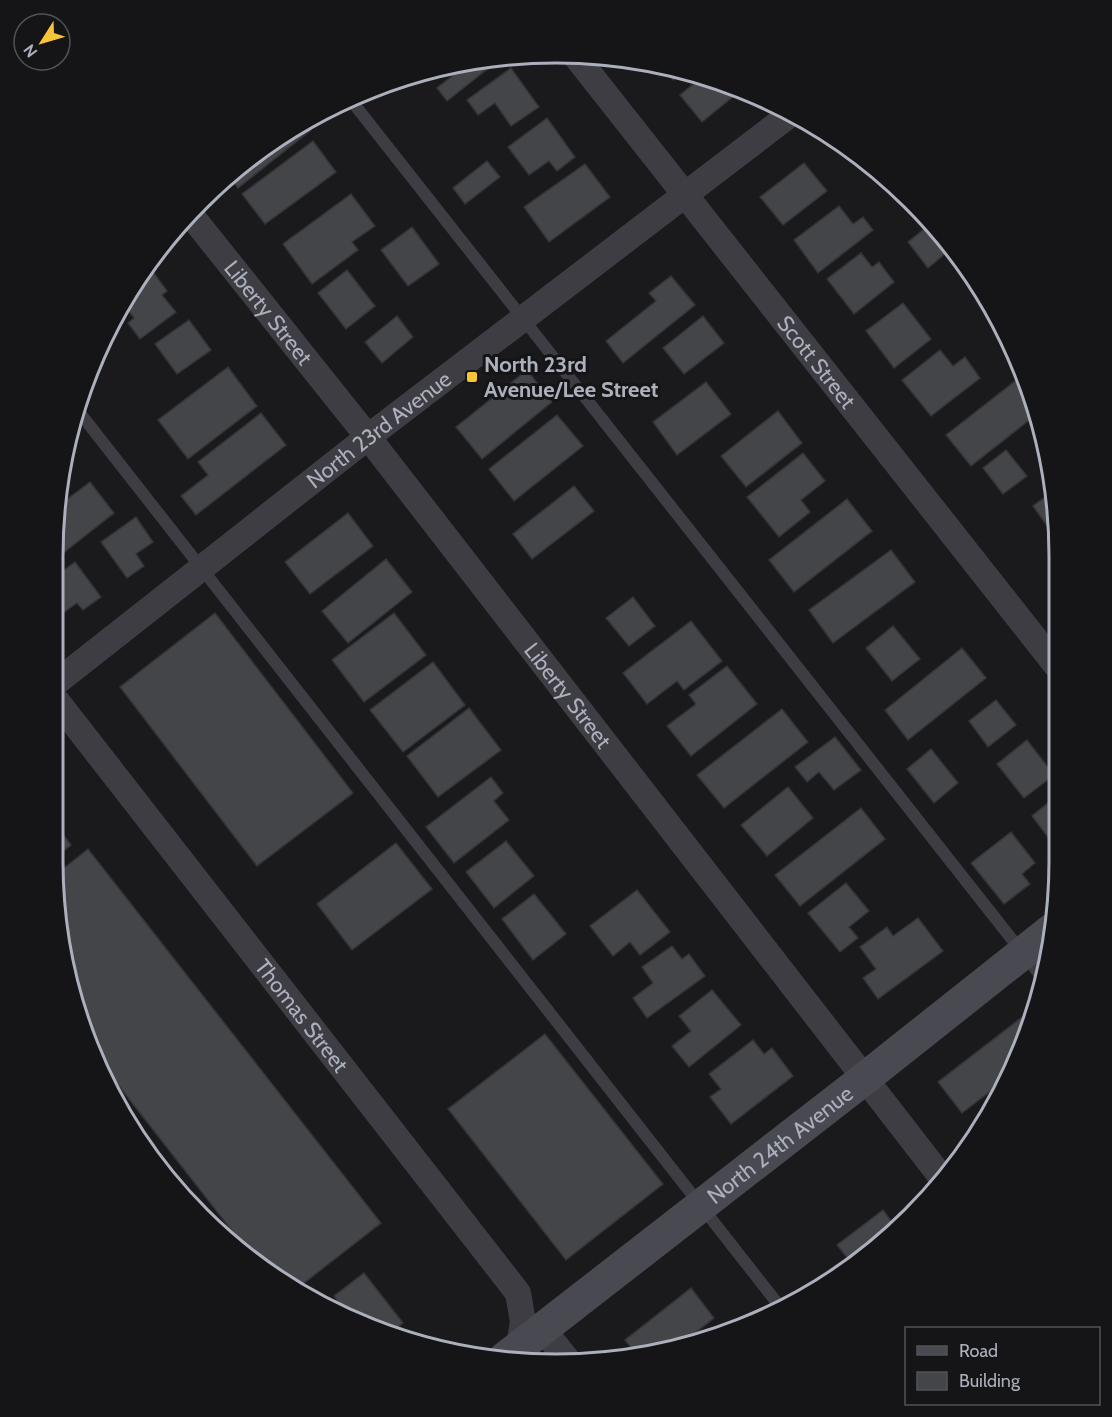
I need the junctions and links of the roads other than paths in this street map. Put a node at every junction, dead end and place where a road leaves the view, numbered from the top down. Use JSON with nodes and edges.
{"nodes":[{"id":1,"x":582,"y":64,"type":"edge"},
{"id":2,"x":356,"y":106,"type":"edge"},
{"id":3,"x":784,"y":119,"type":"edge"},
{"id":4,"x":685,"y":196,"type":"junction"},
{"id":5,"x":195,"y":220,"type":"edge"},
{"id":6,"x":523,"y":320,"type":"junction"},
{"id":7,"x":83,"y":417,"type":"edge"},
{"id":8,"x":369,"y":437,"type":"junction"},
{"id":9,"x":202,"y":568,"type":"junction"},
{"id":10,"x":1049,"y":656,"type":"edge"},
{"id":11,"x":63,"y":677,"type":"edge"},
{"id":12,"x":63,"y":709,"type":"edge"},
{"id":13,"x":1043,"y":937,"type":"edge"},
{"id":14,"x":1023,"y":953,"type":"junction"},
{"id":15,"x":1037,"y":971,"type":"edge"},
{"id":16,"x":864,"y":1079,"type":"junction"},
{"id":17,"x":938,"y":1173,"type":"edge"},
{"id":18,"x":701,"y":1205,"type":"junction"},
{"id":19,"x":777,"y":1301,"type":"edge"},
{"id":20,"x":522,"y":1344,"type":"edge"},
{"id":21,"x":547,"y":1354,"type":"edge"}],
"edges":[{"from":1,"to":4,"type":"street","name":"Scott Street"},
{"from":2,"to":6,"type":"lane"},
{"from":3,"to":4,"type":"street","name":"North 23rd Avenue"},
{"from":4,"to":6,"type":"street","name":"North 23rd Avenue"},
{"from":4,"to":10,"type":"street","name":"Scott Street"},
{"from":5,"to":8,"type":"street","name":"Liberty Street"},
{"from":6,"to":8,"type":"street","name":"North 23rd Avenue"},
{"from":6,"to":14,"type":"lane"},
{"from":7,"to":9,"type":"lane"},
{"from":8,"to":9,"type":"street","name":"North 23rd Avenue"},
{"from":8,"to":16,"type":"street","name":"Liberty Street"},
{"from":9,"to":11,"type":"street","name":"North 23rd Avenue"},
{"from":9,"to":18,"type":"lane"},
{"from":12,"to":20,"type":"street","name":"Thomas Street"},
{"from":13,"to":14,"type":"street","name":"North 24th Avenue"},
{"from":14,"to":15,"type":"lane"},
{"from":14,"to":16,"type":"street","name":"North 24th Avenue"},
{"from":16,"to":17,"type":"street","name":"Liberty Street"},
{"from":16,"to":18,"type":"street","name":"North 24th Avenue"},
{"from":18,"to":19,"type":"lane"},
{"from":18,"to":20,"type":"street","name":"North 24th Avenue"},
{"from":20,"to":21,"type":"street"}]}
